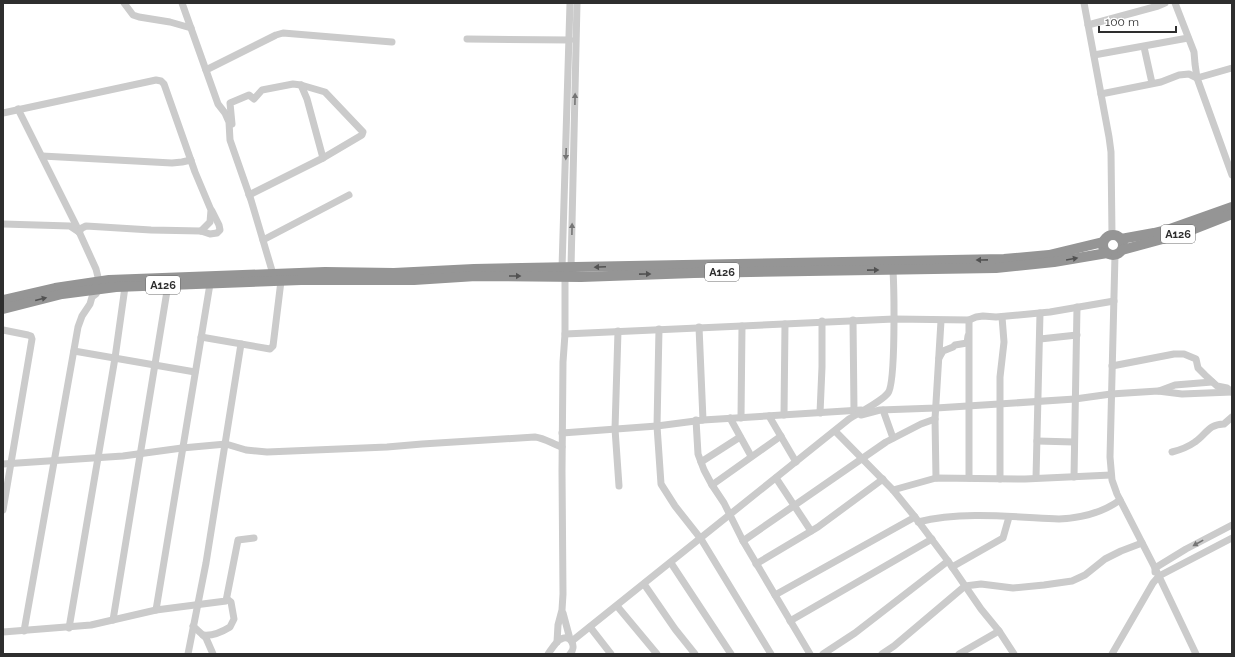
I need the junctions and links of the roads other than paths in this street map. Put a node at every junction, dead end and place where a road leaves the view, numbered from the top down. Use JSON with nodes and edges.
{"nodes":[{"id":1,"x":124,"y":3,"type":"edge"},
{"id":2,"x":182,"y":3,"type":"edge"},
{"id":3,"x":570,"y":3,"type":"edge"},
{"id":4,"x":577,"y":3,"type":"edge"},
{"id":5,"x":1084,"y":3,"type":"edge"},
{"id":6,"x":1165,"y":3,"type":"edge"},
{"id":7,"x":1175,"y":3,"type":"edge"},
{"id":8,"x":1157,"y":5,"type":"edge"},
{"id":9,"x":1088,"y":25,"type":"junction"},
{"id":10,"x":191,"y":28,"type":"junction"},
{"id":11,"x":1188,"y":38,"type":"junction"},
{"id":12,"x":467,"y":39,"type":"dead end"},
{"id":13,"x":570,"y":40,"type":"junction"},
{"id":14,"x":392,"y":42,"type":"dead end"},
{"id":15,"x":1144,"y":47,"type":"junction"},
{"id":16,"x":1094,"y":55,"type":"junction"},
{"id":17,"x":1232,"y":68,"type":"edge"},
{"id":18,"x":206,"y":70,"type":"junction"},
{"id":19,"x":1198,"y":78,"type":"junction"},
{"id":20,"x":1152,"y":83,"type":"junction"},
{"id":21,"x":301,"y":85,"type":"junction"},
{"id":22,"x":1101,"y":94,"type":"junction"},
{"id":23,"x":18,"y":110,"type":"junction"},
{"id":24,"x":3,"y":113,"type":"edge"},
{"id":25,"x":230,"y":140,"type":"junction"},
{"id":26,"x":42,"y":156,"type":"junction"},
{"id":27,"x":323,"y":158,"type":"junction"},
{"id":28,"x":191,"y":160,"type":"junction"},
{"id":29,"x":1232,"y":175,"type":"edge"},
{"id":30,"x":249,"y":195,"type":"junction"},
{"id":31,"x":349,"y":195,"type":"dead end"},
{"id":32,"x":1232,"y":207,"type":"edge"},
{"id":33,"x":211,"y":210,"type":"junction"},
{"id":34,"x":1232,"y":214,"type":"edge"},
{"id":35,"x":3,"y":224,"type":"edge"},
{"id":36,"x":201,"y":231,"type":"junction"},
{"id":37,"x":79,"y":232,"type":"junction"},
{"id":38,"x":1117,"y":237,"type":"junction"},
{"id":39,"x":263,"y":240,"type":"junction"},
{"id":40,"x":1103,"y":242,"type":"junction"},
{"id":41,"x":1115,"y":253,"type":"junction"},
{"id":42,"x":893,"y":270,"type":"junction"},
{"id":43,"x":566,"y":271,"type":"junction"},
{"id":44,"x":277,"y":278,"type":"junction"},
{"id":45,"x":210,"y":284,"type":"junction"},
{"id":46,"x":99,"y":285,"type":"junction"},
{"id":47,"x":168,"y":285,"type":"junction"},
{"id":48,"x":125,"y":287,"type":"junction"},
{"id":49,"x":3,"y":300,"type":"edge"},
{"id":50,"x":1114,"y":301,"type":"junction"},
{"id":51,"x":1077,"y":307,"type":"junction"},
{"id":52,"x":3,"y":309,"type":"edge"},
{"id":53,"x":1040,"y":313,"type":"junction"},
{"id":54,"x":1002,"y":317,"type":"junction"},
{"id":55,"x":894,"y":319,"type":"junction"},
{"id":56,"x":853,"y":320,"type":"junction"},
{"id":57,"x":969,"y":320,"type":"junction"},
{"id":58,"x":822,"y":321,"type":"junction"},
{"id":59,"x":941,"y":321,"type":"junction"},
{"id":60,"x":785,"y":324,"type":"junction"},
{"id":61,"x":742,"y":326,"type":"junction"},
{"id":62,"x":698,"y":327,"type":"junction"},
{"id":63,"x":659,"y":329,"type":"junction"},
{"id":64,"x":3,"y":330,"type":"edge"},
{"id":65,"x":618,"y":331,"type":"junction"},
{"id":66,"x":565,"y":334,"type":"junction"},
{"id":67,"x":1076,"y":335,"type":"junction"},
{"id":68,"x":201,"y":338,"type":"junction"},
{"id":69,"x":1040,"y":339,"type":"junction"},
{"id":70,"x":241,"y":344,"type":"junction"},
{"id":71,"x":74,"y":351,"type":"junction"},
{"id":72,"x":115,"y":358,"type":"junction"},
{"id":73,"x":939,"y":359,"type":"junction"},
{"id":74,"x":155,"y":366,"type":"junction"},
{"id":75,"x":1112,"y":366,"type":"junction"},
{"id":76,"x":195,"y":372,"type":"junction"},
{"id":77,"x":1212,"y":382,"type":"junction"},
{"id":78,"x":1159,"y":391,"type":"junction"},
{"id":79,"x":1232,"y":392,"type":"edge"},
{"id":80,"x":1111,"y":394,"type":"junction"},
{"id":81,"x":1075,"y":399,"type":"junction"},
{"id":82,"x":1037,"y":401,"type":"junction"},
{"id":83,"x":999,"y":404,"type":"junction"},
{"id":84,"x":968,"y":406,"type":"junction"},
{"id":85,"x":936,"y":408,"type":"junction"},
{"id":86,"x":863,"y":410,"type":"junction"},
{"id":87,"x":883,"y":410,"type":"junction"},
{"id":88,"x":854,"y":411,"type":"junction"},
{"id":89,"x":820,"y":413,"type":"junction"},
{"id":90,"x":784,"y":415,"type":"junction"},
{"id":91,"x":768,"y":416,"type":"junction"},
{"id":92,"x":1232,"y":417,"type":"edge"},
{"id":93,"x":730,"y":418,"type":"junction"},
{"id":94,"x":740,"y":418,"type":"junction"},
{"id":95,"x":850,"y":419,"type":"junction"},
{"id":96,"x":935,"y":419,"type":"junction"},
{"id":97,"x":700,"y":420,"type":"junction"},
{"id":98,"x":657,"y":426,"type":"junction"},
{"id":99,"x":615,"y":429,"type":"junction"},
{"id":100,"x":834,"y":431,"type":"junction"},
{"id":101,"x":562,"y":433,"type":"junction"},
{"id":102,"x":781,"y":436,"type":"junction"},
{"id":103,"x":740,"y":437,"type":"junction"},
{"id":104,"x":893,"y":438,"type":"junction"},
{"id":105,"x":1037,"y":442,"type":"junction"},
{"id":106,"x":1074,"y":442,"type":"junction"},
{"id":107,"x":226,"y":444,"type":"junction"},
{"id":108,"x":562,"y":446,"type":"junction"},
{"id":109,"x":182,"y":448,"type":"junction"},
{"id":110,"x":1172,"y":452,"type":"dead end"},
{"id":111,"x":140,"y":454,"type":"junction"},
{"id":112,"x":751,"y":456,"type":"junction"},
{"id":113,"x":98,"y":458,"type":"junction"},
{"id":114,"x":862,"y":459,"type":"junction"},
{"id":115,"x":55,"y":461,"type":"junction"},
{"id":116,"x":701,"y":462,"type":"junction"},
{"id":117,"x":796,"y":462,"type":"junction"},
{"id":118,"x":11,"y":463,"type":"junction"},
{"id":119,"x":3,"y":464,"type":"edge"},
{"id":120,"x":1111,"y":475,"type":"junction"},
{"id":121,"x":1074,"y":477,"type":"junction"},
{"id":122,"x":776,"y":478,"type":"junction"},
{"id":123,"x":936,"y":478,"type":"junction"},
{"id":124,"x":969,"y":478,"type":"junction"},
{"id":125,"x":1036,"y":478,"type":"junction"},
{"id":126,"x":883,"y":479,"type":"junction"},
{"id":127,"x":1000,"y":479,"type":"junction"},
{"id":128,"x":712,"y":485,"type":"junction"},
{"id":129,"x":619,"y":486,"type":"dead end"},
{"id":130,"x":893,"y":490,"type":"junction"},
{"id":131,"x":1120,"y":500,"type":"junction"},
{"id":132,"x":794,"y":505,"type":"junction"},
{"id":133,"x":3,"y":510,"type":"edge"},
{"id":134,"x":730,"y":515,"type":"junction"},
{"id":135,"x":1009,"y":517,"type":"junction"},
{"id":136,"x":917,"y":520,"type":"junction"},
{"id":137,"x":1232,"y":525,"type":"edge"},
{"id":138,"x":811,"y":531,"type":"junction"},
{"id":139,"x":254,"y":538,"type":"dead end"},
{"id":140,"x":1232,"y":538,"type":"edge"},
{"id":141,"x":701,"y":539,"type":"junction"},
{"id":142,"x":932,"y":539,"type":"junction"},
{"id":143,"x":743,"y":541,"type":"junction"},
{"id":144,"x":1143,"y":543,"type":"junction"},
{"id":145,"x":671,"y":563,"type":"junction"},
{"id":146,"x":756,"y":564,"type":"junction"},
{"id":147,"x":950,"y":564,"type":"junction"},
{"id":148,"x":1155,"y":568,"type":"junction"},
{"id":149,"x":1159,"y":576,"type":"junction"},
{"id":150,"x":1153,"y":583,"type":"junction"},
{"id":151,"x":644,"y":584,"type":"junction"},
{"id":152,"x":966,"y":586,"type":"junction"},
{"id":153,"x":775,"y":595,"type":"junction"},
{"id":154,"x":227,"y":599,"type":"junction"},
{"id":155,"x":198,"y":604,"type":"junction"},
{"id":156,"x":617,"y":606,"type":"junction"},
{"id":157,"x":156,"y":610,"type":"junction"},
{"id":158,"x":562,"y":610,"type":"junction"},
{"id":159,"x":113,"y":620,"type":"junction"},
{"id":160,"x":790,"y":621,"type":"junction"},
{"id":161,"x":194,"y":626,"type":"junction"},
{"id":162,"x":590,"y":627,"type":"junction"},
{"id":163,"x":68,"y":628,"type":"junction"},
{"id":164,"x":24,"y":631,"type":"junction"},
{"id":165,"x":999,"y":631,"type":"junction"},
{"id":166,"x":3,"y":632,"type":"edge"},
{"id":167,"x":203,"y":635,"type":"junction"},
{"id":168,"x":571,"y":640,"type":"junction"},
{"id":169,"x":556,"y":644,"type":"junction"},
{"id":170,"x":573,"y":653,"type":"edge"},
{"id":171,"x":188,"y":654,"type":"edge"},
{"id":172,"x":213,"y":654,"type":"edge"},
{"id":173,"x":548,"y":654,"type":"edge"},
{"id":174,"x":558,"y":654,"type":"edge"},
{"id":175,"x":611,"y":654,"type":"edge"},
{"id":176,"x":657,"y":654,"type":"edge"},
{"id":177,"x":695,"y":654,"type":"edge"},
{"id":178,"x":731,"y":654,"type":"edge"},
{"id":179,"x":771,"y":654,"type":"edge"},
{"id":180,"x":810,"y":654,"type":"edge"},
{"id":181,"x":823,"y":654,"type":"edge"},
{"id":182,"x":882,"y":654,"type":"edge"},
{"id":183,"x":959,"y":654,"type":"edge"},
{"id":184,"x":1014,"y":654,"type":"edge"},
{"id":185,"x":1112,"y":654,"type":"edge"},
{"id":186,"x":1196,"y":654,"type":"edge"}],
"edges":[{"from":1,"to":10,"type":"street"},
{"from":2,"to":10,"type":"street"},
{"from":3,"to":13,"type":"street"},
{"from":43,"to":4,"type":"street","one_way":true},
{"from":5,"to":9,"type":"street"},
{"from":6,"to":8,"type":"street"},
{"from":7,"to":11,"type":"street"},
{"from":8,"to":9,"type":"street"},
{"from":9,"to":16,"type":"street"},
{"from":10,"to":18,"type":"street"},
{"from":11,"to":15,"type":"street"},
{"from":11,"to":19,"type":"street"},
{"from":12,"to":13,"type":"street"},
{"from":13,"to":43,"type":"street","one_way":true},
{"from":14,"to":18,"type":"street"},
{"from":15,"to":16,"type":"street"},
{"from":15,"to":20,"type":"street"},
{"from":16,"to":22,"type":"street"},
{"from":17,"to":19,"type":"street"},
{"from":18,"to":25,"type":"street"},
{"from":19,"to":20,"type":"street"},
{"from":19,"to":29,"type":"street"},
{"from":20,"to":22,"type":"street"},
{"from":21,"to":25,"type":"street"},
{"from":21,"to":27,"type":"street"},
{"from":21,"to":27,"type":"street"},
{"from":22,"to":38,"type":"street"},
{"from":23,"to":24,"type":"street"},
{"from":23,"to":26,"type":"street"},
{"from":23,"to":28,"type":"street"},
{"from":25,"to":30,"type":"street"},
{"from":26,"to":28,"type":"street"},
{"from":26,"to":37,"type":"street"},
{"from":27,"to":30,"type":"street"},
{"from":28,"to":33,"type":"street"},
{"from":30,"to":39,"type":"street"},
{"from":31,"to":39,"type":"street"},
{"from":32,"to":38,"type":"highway","number":"A126"},
{"from":33,"to":36,"type":"street"},
{"from":33,"to":36,"type":"street"},
{"from":34,"to":41,"type":"highway","number":"A126"},
{"from":35,"to":37,"type":"street"},
{"from":36,"to":37,"type":"street"},
{"from":37,"to":46,"type":"street"},
{"from":38,"to":40,"type":"highway","number":"A126"},
{"from":38,"to":41,"type":"highway"},
{"from":39,"to":44,"type":"street"},
{"from":40,"to":41,"type":"highway"},
{"from":40,"to":43,"type":"highway","number":"A126","one_way":true},
{"from":42,"to":41,"type":"highway","number":"A126","one_way":true},
{"from":41,"to":50,"type":"street"},
{"from":43,"to":42,"type":"highway","number":"A126","one_way":true},
{"from":42,"to":55,"type":"street"},
{"from":43,"to":44,"type":"highway","number":"A126"},
{"from":43,"to":66,"type":"street"},
{"from":44,"to":45,"type":"highway","number":"A126"},
{"from":44,"to":46,"type":"highway","number":"A126"},
{"from":44,"to":70,"type":"street"},
{"from":45,"to":47,"type":"highway","number":"A126"},
{"from":45,"to":68,"type":"street"},
{"from":46,"to":48,"type":"highway","number":"A126"},
{"from":46,"to":49,"type":"highway","number":"A126"},
{"from":52,"to":46,"type":"highway","number":"A126","one_way":true},
{"from":46,"to":71,"type":"street"},
{"from":47,"to":48,"type":"highway","number":"A126"},
{"from":47,"to":74,"type":"street"},
{"from":48,"to":72,"type":"street"},
{"from":50,"to":51,"type":"street"},
{"from":50,"to":75,"type":"street"},
{"from":51,"to":53,"type":"street"},
{"from":51,"to":67,"type":"street"},
{"from":53,"to":54,"type":"street"},
{"from":53,"to":69,"type":"street"},
{"from":54,"to":57,"type":"street"},
{"from":54,"to":83,"type":"street"},
{"from":55,"to":56,"type":"street"},
{"from":55,"to":59,"type":"street"},
{"from":55,"to":86,"type":"street"},
{"from":56,"to":58,"type":"street"},
{"from":56,"to":88,"type":"street"},
{"from":57,"to":59,"type":"street"},
{"from":57,"to":73,"type":"street"},
{"from":57,"to":84,"type":"street"},
{"from":58,"to":60,"type":"street"},
{"from":58,"to":89,"type":"street"},
{"from":59,"to":73,"type":"street"},
{"from":60,"to":61,"type":"street"},
{"from":60,"to":90,"type":"street"},
{"from":61,"to":62,"type":"street"},
{"from":61,"to":94,"type":"street"},
{"from":62,"to":63,"type":"street"},
{"from":62,"to":97,"type":"street"},
{"from":63,"to":65,"type":"street"},
{"from":63,"to":98,"type":"street"},
{"from":64,"to":118,"type":"street"},
{"from":65,"to":66,"type":"street"},
{"from":65,"to":99,"type":"street"},
{"from":66,"to":101,"type":"street"},
{"from":67,"to":69,"type":"street"},
{"from":67,"to":81,"type":"street"},
{"from":68,"to":70,"type":"street"},
{"from":68,"to":76,"type":"street"},
{"from":69,"to":82,"type":"street"},
{"from":70,"to":107,"type":"street"},
{"from":71,"to":72,"type":"street"},
{"from":71,"to":115,"type":"street"},
{"from":72,"to":74,"type":"street"},
{"from":72,"to":113,"type":"street"},
{"from":73,"to":85,"type":"street"},
{"from":74,"to":76,"type":"street"},
{"from":74,"to":111,"type":"street"},
{"from":75,"to":77,"type":"street"},
{"from":75,"to":80,"type":"street"},
{"from":76,"to":109,"type":"street"},
{"from":77,"to":78,"type":"street"},
{"from":77,"to":79,"type":"street"},
{"from":78,"to":79,"type":"street"},
{"from":78,"to":80,"type":"street"},
{"from":80,"to":81,"type":"street"},
{"from":80,"to":120,"type":"street"},
{"from":81,"to":82,"type":"street"},
{"from":81,"to":106,"type":"street"},
{"from":82,"to":83,"type":"street"},
{"from":82,"to":105,"type":"street"},
{"from":83,"to":84,"type":"street"},
{"from":83,"to":127,"type":"street"},
{"from":84,"to":85,"type":"street"},
{"from":84,"to":124,"type":"street"},
{"from":85,"to":87,"type":"street"},
{"from":85,"to":96,"type":"street"},
{"from":86,"to":88,"type":"street"},
{"from":86,"to":95,"type":"street"},
{"from":87,"to":95,"type":"street"},
{"from":87,"to":104,"type":"street"},
{"from":88,"to":89,"type":"street"},
{"from":89,"to":90,"type":"street"},
{"from":90,"to":91,"type":"street"},
{"from":91,"to":94,"type":"street"},
{"from":91,"to":102,"type":"street"},
{"from":92,"to":110,"type":"street"},
{"from":93,"to":94,"type":"street"},
{"from":93,"to":97,"type":"street"},
{"from":93,"to":103,"type":"street"},
{"from":95,"to":100,"type":"street"},
{"from":96,"to":104,"type":"street"},
{"from":96,"to":123,"type":"street"},
{"from":97,"to":98,"type":"street"},
{"from":97,"to":116,"type":"street"},
{"from":98,"to":99,"type":"street"},
{"from":98,"to":141,"type":"street"},
{"from":99,"to":101,"type":"street"},
{"from":99,"to":129,"type":"street"},
{"from":100,"to":114,"type":"street"},
{"from":100,"to":117,"type":"street"},
{"from":101,"to":108,"type":"street"},
{"from":102,"to":112,"type":"street"},
{"from":102,"to":117,"type":"street"},
{"from":103,"to":112,"type":"street"},
{"from":103,"to":116,"type":"street"},
{"from":104,"to":114,"type":"street"},
{"from":105,"to":106,"type":"street"},
{"from":105,"to":125,"type":"street"},
{"from":106,"to":121,"type":"street"},
{"from":107,"to":108,"type":"street"},
{"from":107,"to":109,"type":"street"},
{"from":107,"to":155,"type":"street"},
{"from":108,"to":158,"type":"street"},
{"from":109,"to":111,"type":"street"},
{"from":109,"to":157,"type":"street"},
{"from":111,"to":113,"type":"street"},
{"from":111,"to":159,"type":"street"},
{"from":112,"to":128,"type":"street"},
{"from":113,"to":115,"type":"street"},
{"from":113,"to":163,"type":"street"},
{"from":114,"to":126,"type":"street"},
{"from":114,"to":132,"type":"street"},
{"from":115,"to":118,"type":"street"},
{"from":115,"to":164,"type":"street"},
{"from":116,"to":128,"type":"street"},
{"from":117,"to":122,"type":"street"},
{"from":118,"to":119,"type":"street"},
{"from":118,"to":133,"type":"street"},
{"from":120,"to":121,"type":"street"},
{"from":120,"to":131,"type":"street"},
{"from":121,"to":125,"type":"street"},
{"from":122,"to":132,"type":"street"},
{"from":122,"to":134,"type":"street"},
{"from":123,"to":124,"type":"street"},
{"from":123,"to":130,"type":"street"},
{"from":124,"to":127,"type":"street"},
{"from":125,"to":127,"type":"street"},
{"from":126,"to":130,"type":"street"},
{"from":126,"to":138,"type":"street"},
{"from":128,"to":134,"type":"street"},
{"from":130,"to":136,"type":"street"},
{"from":131,"to":135,"type":"street"},
{"from":131,"to":144,"type":"street"},
{"from":132,"to":138,"type":"street"},
{"from":132,"to":143,"type":"street"},
{"from":134,"to":141,"type":"street"},
{"from":134,"to":143,"type":"street"},
{"from":135,"to":136,"type":"street"},
{"from":135,"to":147,"type":"street"},
{"from":136,"to":142,"type":"street"},
{"from":136,"to":153,"type":"street"},
{"from":137,"to":148,"type":"street","one_way":true},
{"from":138,"to":146,"type":"street"},
{"from":139,"to":154,"type":"street"},
{"from":140,"to":149,"type":"street"},
{"from":141,"to":145,"type":"street"},
{"from":141,"to":179,"type":"street"},
{"from":142,"to":147,"type":"street"},
{"from":142,"to":160,"type":"street"},
{"from":143,"to":146,"type":"street"},
{"from":144,"to":148,"type":"street"},
{"from":144,"to":152,"type":"street"},
{"from":145,"to":151,"type":"street"},
{"from":145,"to":178,"type":"street"},
{"from":146,"to":153,"type":"street"},
{"from":147,"to":152,"type":"street"},
{"from":147,"to":181,"type":"street"},
{"from":148,"to":149,"type":"street"},
{"from":148,"to":150,"type":"street"},
{"from":149,"to":150,"type":"street"},
{"from":149,"to":186,"type":"street"},
{"from":150,"to":185,"type":"street"},
{"from":151,"to":156,"type":"street"},
{"from":151,"to":177,"type":"street"},
{"from":152,"to":165,"type":"street"},
{"from":152,"to":182,"type":"street"},
{"from":153,"to":160,"type":"street"},
{"from":154,"to":155,"type":"street"},
{"from":154,"to":167,"type":"street"},
{"from":155,"to":157,"type":"street"},
{"from":155,"to":161,"type":"street"},
{"from":156,"to":162,"type":"street"},
{"from":156,"to":176,"type":"street"},
{"from":157,"to":159,"type":"street"},
{"from":158,"to":168,"type":"street"},
{"from":158,"to":169,"type":"street"},
{"from":159,"to":163,"type":"street"},
{"from":160,"to":180,"type":"street"},
{"from":161,"to":167,"type":"street"},
{"from":161,"to":171,"type":"street"},
{"from":162,"to":168,"type":"street"},
{"from":162,"to":175,"type":"street"},
{"from":163,"to":164,"type":"street"},
{"from":164,"to":166,"type":"street"},
{"from":165,"to":183,"type":"street"},
{"from":165,"to":184,"type":"street"},
{"from":167,"to":172,"type":"street"},
{"from":168,"to":169,"type":"street"},
{"from":168,"to":170,"type":"street"},
{"from":169,"to":173,"type":"street"},
{"from":169,"to":174,"type":"street"}]}
